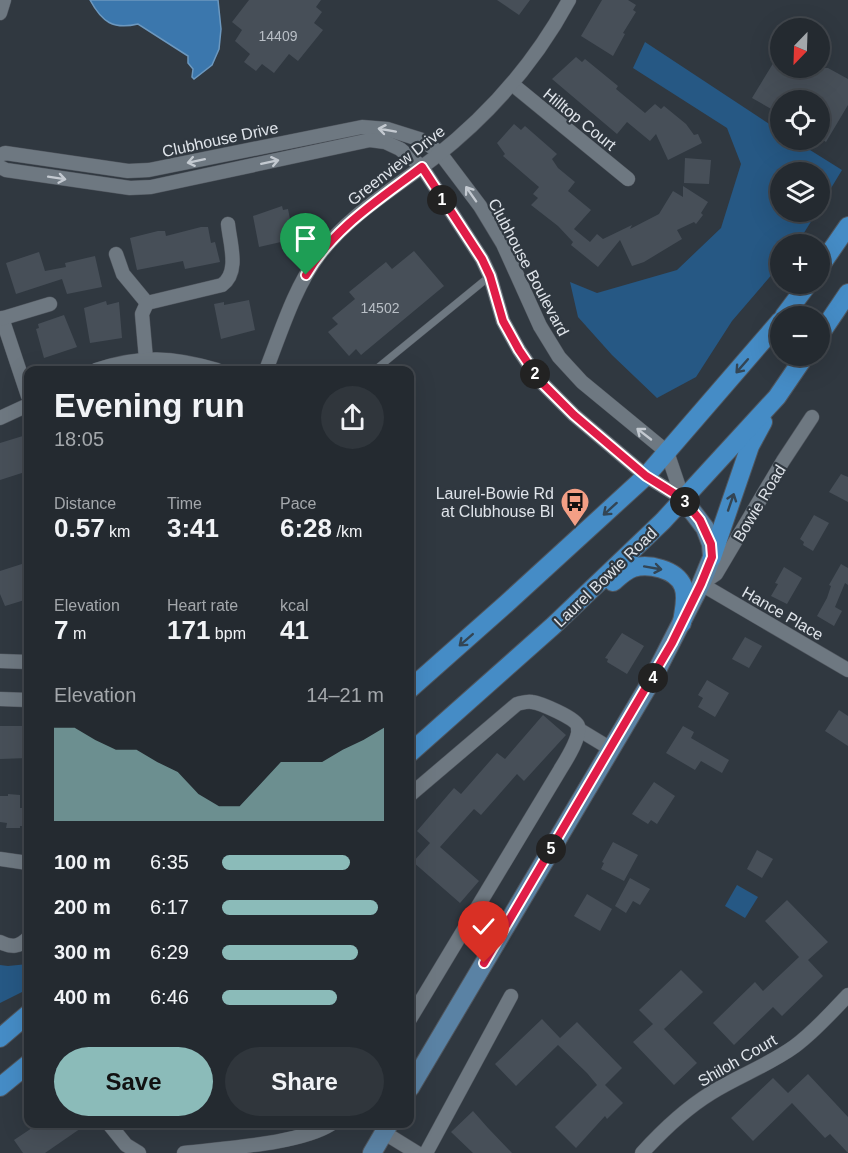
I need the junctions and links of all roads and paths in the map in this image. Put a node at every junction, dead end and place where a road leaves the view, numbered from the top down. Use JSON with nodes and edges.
{"nodes":[{"id":1,"x":4,"y":0,"type":"edge"},
{"id":2,"x":569,"y":0,"type":"edge"},
{"id":3,"x":0,"y":13,"type":"edge"},
{"id":4,"x":512,"y":84,"type":"junction"},
{"id":5,"x":440,"y":153,"type":"junction"},
{"id":6,"x":0,"y":155,"type":"edge"},
{"id":7,"x":0,"y":167,"type":"edge"},
{"id":8,"x":422,"y":167,"type":"junction"},
{"id":9,"x":628,"y":179,"type":"dead end"},
{"id":10,"x":228,"y":224,"type":"dead end"},
{"id":11,"x":848,"y":226,"type":"edge"},
{"id":12,"x":830,"y":252,"type":"edge"},
{"id":13,"x":116,"y":254,"type":"dead end"},
{"id":14,"x":490,"y":276,"type":"junction"},
{"id":15,"x":848,"y":293,"type":"edge"},
{"id":16,"x":50,"y":304,"type":"dead end"},
{"id":17,"x":144,"y":308,"type":"junction"},
{"id":18,"x":1,"y":318,"type":"edge"},
{"id":19,"x":830,"y":320,"type":"edge"},
{"id":20,"x":770,"y":333,"type":"edge"},
{"id":21,"x":146,"y":358,"type":"junction"},
{"id":22,"x":111,"y":366,"type":"edge"},
{"id":23,"x":201,"y":366,"type":"edge"},
{"id":24,"x":268,"y":366,"type":"edge"},
{"id":25,"x":380,"y":366,"type":"edge"},
{"id":26,"x":799,"y":366,"type":"edge"},
{"id":27,"x":24,"y":384,"type":"edge"},
{"id":28,"x":777,"y":397,"type":"junction"},
{"id":29,"x":24,"y":407,"type":"edge"},
{"id":30,"x":812,"y":417,"type":"dead end"},
{"id":31,"x":0,"y":418,"type":"edge"},
{"id":32,"x":667,"y":452,"type":"junction"},
{"id":33,"x":646,"y":476,"type":"junction"},
{"id":34,"x":683,"y":499,"type":"junction"},
{"id":35,"x":712,"y":557,"type":"junction"},
{"id":36,"x":701,"y":584,"type":"junction"},
{"id":37,"x":681,"y":623,"type":"junction"},
{"id":38,"x":553,"y":626,"type":"junction"},
{"id":39,"x":0,"y":661,"type":"edge"},
{"id":40,"x":24,"y":662,"type":"edge"},
{"id":41,"x":848,"y":670,"type":"edge"},
{"id":42,"x":414,"y":685,"type":"edge"},
{"id":43,"x":0,"y":699,"type":"edge"},
{"id":44,"x":24,"y":700,"type":"edge"},
{"id":45,"x":578,"y":729,"type":"junction"},
{"id":46,"x":414,"y":749,"type":"edge"},
{"id":47,"x":610,"y":749,"type":"junction"},
{"id":48,"x":414,"y":792,"type":"edge"},
{"id":49,"x":0,"y":859,"type":"edge"},
{"id":50,"x":24,"y":862,"type":"edge"},
{"id":51,"x":0,"y":942,"type":"edge"},
{"id":52,"x":24,"y":942,"type":"edge"},
{"id":53,"x":848,"y":995,"type":"edge"},
{"id":54,"x":511,"y":996,"type":"dead end"},
{"id":55,"x":414,"y":1012,"type":"edge"},
{"id":56,"x":24,"y":1017,"type":"edge"},
{"id":57,"x":0,"y":1038,"type":"edge"},
{"id":58,"x":24,"y":1067,"type":"edge"},
{"id":59,"x":414,"y":1077,"type":"edge"},
{"id":60,"x":0,"y":1087,"type":"edge"},
{"id":61,"x":113,"y":1128,"type":"edge"},
{"id":62,"x":323,"y":1128,"type":"edge"},
{"id":63,"x":386,"y":1128,"type":"edge"},
{"id":64,"x":139,"y":1153,"type":"edge"},
{"id":65,"x":184,"y":1153,"type":"edge"},
{"id":66,"x":372,"y":1153,"type":"edge"},
{"id":67,"x":417,"y":1153,"type":"edge"},
{"id":68,"x":426,"y":1153,"type":"edge"},
{"id":69,"x":642,"y":1153,"type":"edge"}],
"edges":[{"from":1,"to":3,"type":"street"},
{"from":2,"to":4,"type":"street","name":"Greenview Drive"},
{"from":4,"to":5,"type":"street","name":"Greenview Drive"},
{"from":4,"to":9,"type":"street","name":"Hilltop Court"},
{"from":5,"to":6,"type":"street","name":"Clubhouse Drive","one_way":true},
{"from":5,"to":8,"type":"street","name":"Greenview Drive"},
{"from":32,"to":5,"type":"street","name":"Clubhouse Boulevard","one_way":true},
{"from":7,"to":8,"type":"street","name":"Clubhouse Drive","one_way":true},
{"from":8,"to":14,"type":"street"},
{"from":8,"to":24,"type":"street","name":"Greenview Drive"},
{"from":10,"to":17,"type":"street"},
{"from":11,"to":12,"type":"main road"},
{"from":13,"to":17,"type":"street"},
{"from":14,"to":25,"type":"lane"},
{"from":14,"to":33,"type":"street"},
{"from":15,"to":19,"type":"main road"},
{"from":16,"to":18,"type":"street"},
{"from":17,"to":21,"type":"street"},
{"from":18,"to":27,"type":"street"},
{"from":20,"to":32,"type":"main road","one_way":true},
{"from":21,"to":22,"type":"street"},
{"from":21,"to":23,"type":"street"},
{"from":26,"to":28,"type":"main road","name":"Laurel Bowie Road"},
{"from":28,"to":34,"type":"main road","name":"Laurel Bowie Road"},
{"from":35,"to":28,"type":"main road","one_way":true},
{"from":29,"to":31,"type":"street"},
{"from":30,"to":36,"type":"street","name":"Bowie Road"},
{"from":32,"to":33,"type":"main road"},
{"from":32,"to":34,"type":"street"},
{"from":33,"to":34,"type":"street"},
{"from":33,"to":42,"type":"main road","one_way":true},
{"from":34,"to":35,"type":"street","name":"Bowie Road"},
{"from":34,"to":38,"type":"main road","name":"Laurel Bowie Road"},
{"from":35,"to":36,"type":"street","name":"Bowie Road"},
{"from":36,"to":37,"type":"street","name":"Bowie Road"},
{"from":36,"to":41,"type":"street","name":"Hance Place"},
{"from":38,"to":37,"type":"main road","one_way":true},
{"from":37,"to":47,"type":"street","name":"Bowie Road"},
{"from":38,"to":46,"type":"main road","name":"Laurel Bowie Road"},
{"from":39,"to":40,"type":"street"},
{"from":43,"to":44,"type":"street"},
{"from":45,"to":47,"type":"street"},
{"from":45,"to":48,"type":"street"},
{"from":45,"to":55,"type":"street"},
{"from":47,"to":59,"type":"street","name":"Bowie Road"},
{"from":49,"to":50,"type":"street"},
{"from":51,"to":52,"type":"street"},
{"from":53,"to":69,"type":"street","name":"Shiloh Court"},
{"from":54,"to":68,"type":"street"},
{"from":56,"to":57,"type":"main road"},
{"from":58,"to":60,"type":"main road"},
{"from":61,"to":64,"type":"street"},
{"from":62,"to":65,"type":"street"},
{"from":63,"to":66,"type":"street"},
{"from":63,"to":67,"type":"street"}]}
